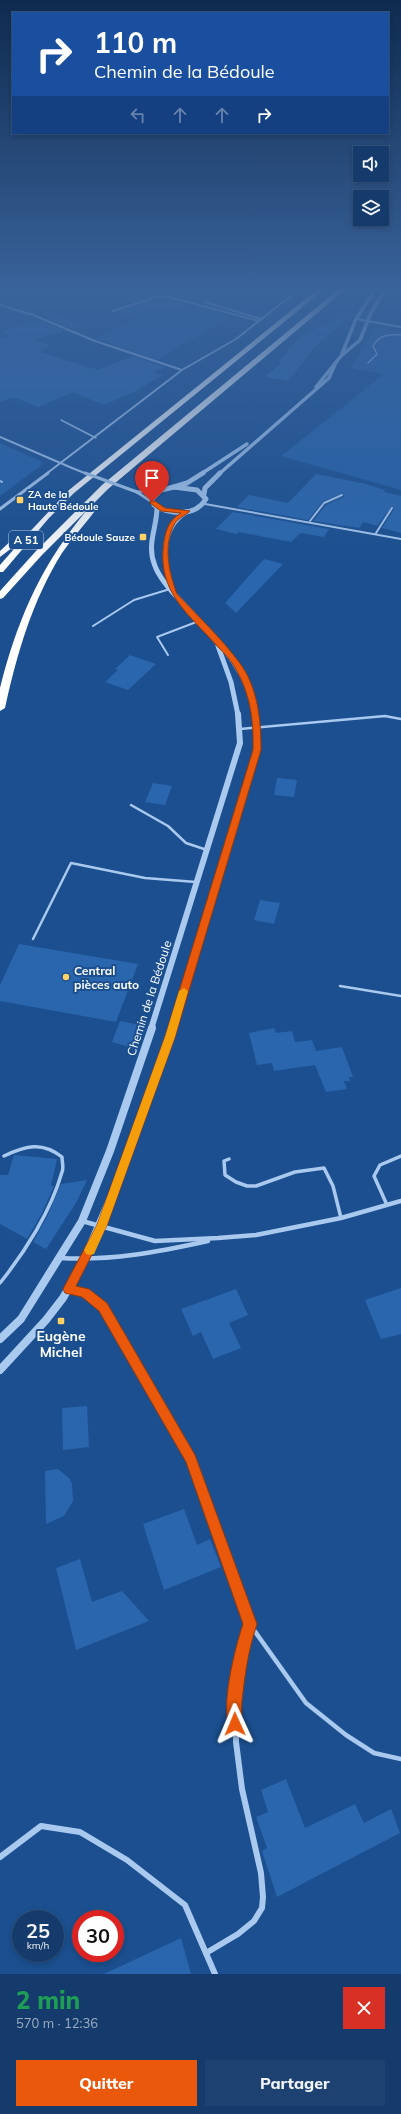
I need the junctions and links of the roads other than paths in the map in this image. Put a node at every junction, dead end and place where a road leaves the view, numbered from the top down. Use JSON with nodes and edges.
{"nodes":[{"id":1,"x":169,"y":380,"type":"edge"},
{"id":2,"x":210,"y":380,"type":"edge"},
{"id":3,"x":327,"y":380,"type":"edge"},
{"id":4,"x":232,"y":381,"type":"joint"},
{"id":5,"x":292,"y":411,"type":"junction"},
{"id":6,"x":61,"y":420,"type":"dead end"},
{"id":7,"x":0,"y":437,"type":"edge"},
{"id":8,"x":96,"y":438,"type":"junction"},
{"id":9,"x":60,"y":463,"type":"junction"},
{"id":10,"x":174,"y":487,"type":"junction"},
{"id":11,"x":161,"y":490,"type":"junction"},
{"id":12,"x":137,"y":492,"type":"junction"},
{"id":13,"x":204,"y":494,"type":"junction"},
{"id":14,"x":342,"y":495,"type":"dead end"},
{"id":15,"x":152,"y":502,"type":"junction"},
{"id":16,"x":205,"y":504,"type":"junction"},
{"id":17,"x":157,"y":507,"type":"junction"},
{"id":18,"x":392,"y":508,"type":"dead end"},
{"id":19,"x":0,"y":509,"type":"edge"},
{"id":20,"x":51,"y":510,"type":"junction"},
{"id":21,"x":188,"y":511,"type":"junction"},
{"id":22,"x":310,"y":521,"type":"junction"},
{"id":23,"x":376,"y":533,"type":"junction"},
{"id":24,"x":401,"y":539,"type":"edge"},
{"id":25,"x":0,"y":555,"type":"edge"},
{"id":26,"x":0,"y":570,"type":"edge"},
{"id":27,"x":170,"y":589,"type":"junction"},
{"id":28,"x":174,"y":594,"type":"junction"},
{"id":29,"x":0,"y":596,"type":"edge"},
{"id":30,"x":198,"y":621,"type":"junction"},
{"id":31,"x":93,"y":626,"type":"dead end"},
{"id":32,"x":216,"y":640,"type":"junction"},
{"id":33,"x":168,"y":655,"type":"dead end"},
{"id":34,"x":0,"y":708,"type":"edge"},
{"id":35,"x":401,"y":719,"type":"edge"},
{"id":36,"x":257,"y":727,"type":"junction"},
{"id":37,"x":240,"y":729,"type":"junction"},
{"id":38,"x":131,"y":805,"type":"dead end"},
{"id":39,"x":207,"y":850,"type":"junction"},
{"id":40,"x":198,"y":882,"type":"junction"},
{"id":41,"x":33,"y":939,"type":"dead end"},
{"id":42,"x":340,"y":986,"type":"dead end"},
{"id":43,"x":401,"y":996,"type":"edge"},
{"id":44,"x":4,"y":1156,"type":"dead end"},
{"id":45,"x":401,"y":1156,"type":"edge"},
{"id":46,"x":229,"y":1159,"type":"dead end"},
{"id":47,"x":401,"y":1201,"type":"edge"},
{"id":48,"x":387,"y":1205,"type":"junction"},
{"id":49,"x":341,"y":1218,"type":"junction"},
{"id":50,"x":82,"y":1221,"type":"junction"},
{"id":51,"x":102,"y":1225,"type":"junction"},
{"id":52,"x":218,"y":1238,"type":"junction"},
{"id":53,"x":60,"y":1258,"type":"junction"},
{"id":54,"x":85,"y":1260,"type":"junction"},
{"id":55,"x":0,"y":1283,"type":"edge"},
{"id":56,"x":68,"y":1289,"type":"junction"},
{"id":57,"x":0,"y":1339,"type":"edge"},
{"id":58,"x":0,"y":1370,"type":"edge"},
{"id":59,"x":250,"y":1624,"type":"junction"},
{"id":60,"x":401,"y":1759,"type":"edge"},
{"id":61,"x":0,"y":1857,"type":"edge"},
{"id":62,"x":206,"y":1953,"type":"junction"},
{"id":63,"x":215,"y":1974,"type":"edge"}],
"edges":[{"from":1,"to":8,"type":"street"},
{"from":2,"to":20,"type":"highway","number":"A 51"},
{"from":3,"to":5,"type":"street"},
{"from":4,"to":29,"type":"highway","number":"A 51"},
{"from":4,"to":34,"type":"highway"},
{"from":5,"to":10,"type":"street"},
{"from":5,"to":13,"type":"street"},
{"from":6,"to":8,"type":"lane"},
{"from":7,"to":9,"type":"street"},
{"from":8,"to":9,"type":"street"},
{"from":9,"to":12,"type":"street","bridge":true},
{"from":9,"to":19,"type":"street"},
{"from":10,"to":11,"type":"street"},
{"from":10,"to":13,"type":"street"},
{"from":11,"to":12,"type":"street"},
{"from":11,"to":15,"type":"street"},
{"from":12,"to":15,"type":"street"},
{"from":13,"to":16,"type":"street"},
{"from":14,"to":22,"type":"lane"},
{"from":15,"to":17,"type":"street"},
{"from":16,"to":21,"type":"street"},
{"from":16,"to":22,"type":"lane"},
{"from":17,"to":21,"type":"street"},
{"from":17,"to":27,"type":"street","name":"Chemin de la Bédoule"},
{"from":18,"to":23,"type":"lane"},
{"from":20,"to":25,"type":"highway"},
{"from":20,"to":26,"type":"highway","number":"A 51"},
{"from":21,"to":28,"type":"street","name":"Chemin de la Bédoule"},
{"from":22,"to":23,"type":"lane"},
{"from":23,"to":24,"type":"lane"},
{"from":27,"to":28,"type":"street","name":"Chemin de la Bédoule"},
{"from":27,"to":31,"type":"lane"},
{"from":28,"to":30,"type":"street","name":"Chemin de la Bédoule"},
{"from":30,"to":32,"type":"street","name":"Chemin de la Bédoule"},
{"from":30,"to":33,"type":"lane"},
{"from":32,"to":36,"type":"street","name":"Chemin de la Bédoule"},
{"from":32,"to":37,"type":"street","name":"Chemin de la Bédoule"},
{"from":35,"to":36,"type":"lane"},
{"from":36,"to":37,"type":"lane"},
{"from":36,"to":51,"type":"street","name":"Chemin de la Bédoule"},
{"from":37,"to":39,"type":"street","name":"Chemin de la Bédoule"},
{"from":38,"to":39,"type":"lane"},
{"from":39,"to":40,"type":"street","name":"Chemin de la Bédoule"},
{"from":40,"to":41,"type":"lane"},
{"from":40,"to":50,"type":"street","name":"Chemin de la Bédoule"},
{"from":42,"to":43,"type":"lane"},
{"from":44,"to":55,"type":"lane"},
{"from":45,"to":48,"type":"lane"},
{"from":46,"to":49,"type":"lane"},
{"from":47,"to":48,"type":"street"},
{"from":48,"to":49,"type":"street"},
{"from":49,"to":52,"type":"street"},
{"from":50,"to":51,"type":"street"},
{"from":50,"to":53,"type":"street","name":"Chemin de la Bédoule"},
{"from":51,"to":52,"type":"street"},
{"from":51,"to":54,"type":"street","name":"Chemin de la Bédoule"},
{"from":52,"to":54,"type":"street"},
{"from":53,"to":54,"type":"street"},
{"from":53,"to":57,"type":"street","name":"Chemin de la Bédoule"},
{"from":54,"to":56,"type":"street","name":"Chemin de la Bédoule"},
{"from":56,"to":58,"type":"street","name":"Chemin de la Bédoule"},
{"from":56,"to":59,"type":"street"},
{"from":59,"to":60,"type":"lane"},
{"from":59,"to":62,"type":"street"},
{"from":61,"to":62,"type":"street"},
{"from":62,"to":63,"type":"street"}]}
